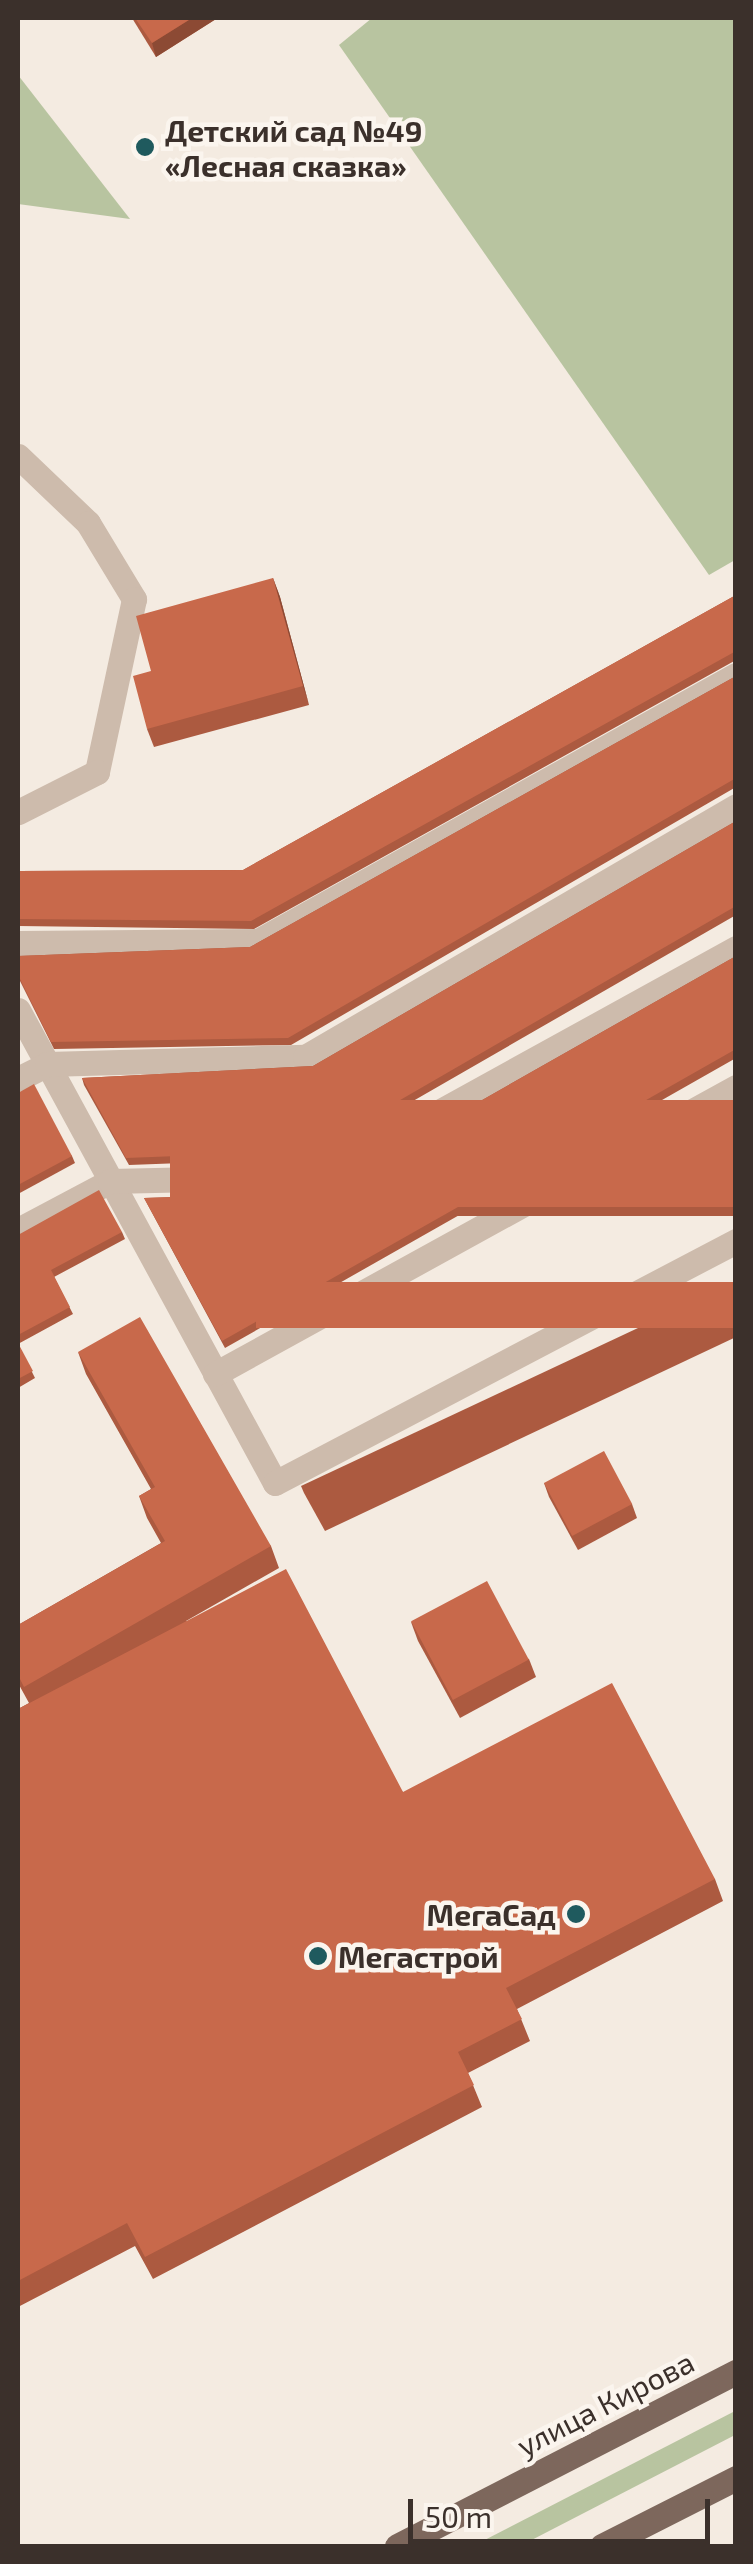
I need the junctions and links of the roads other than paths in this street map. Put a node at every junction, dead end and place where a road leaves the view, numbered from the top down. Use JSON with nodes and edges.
{"nodes":[{"id":1,"x":18,"y":456,"type":"edge"},
{"id":2,"x":736,"y":675,"type":"edge"},
{"id":3,"x":736,"y":806,"type":"edge"},
{"id":4,"x":18,"y":812,"type":"edge"},
{"id":5,"x":18,"y":943,"type":"edge"},
{"id":6,"x":736,"y":948,"type":"edge"},
{"id":7,"x":18,"y":1010,"type":"edge"},
{"id":8,"x":46,"y":1064,"type":"junction"},
{"id":9,"x":18,"y":1079,"type":"edge"},
{"id":10,"x":736,"y":1087,"type":"edge"},
{"id":11,"x":110,"y":1181,"type":"junction"},
{"id":12,"x":18,"y":1230,"type":"edge"},
{"id":13,"x":736,"y":1242,"type":"edge"},
{"id":14,"x":216,"y":1374,"type":"junction"},
{"id":15,"x":736,"y":2372,"type":"edge"},
{"id":16,"x":736,"y":2478,"type":"edge"},
{"id":17,"x":398,"y":2546,"type":"edge"},
{"id":18,"x":602,"y":2546,"type":"edge"}],
"edges":[{"from":1,"to":4,"type":"lane"},
{"from":2,"to":5,"type":"lane"},
{"from":3,"to":8,"type":"lane"},
{"from":6,"to":11,"type":"lane"},
{"from":7,"to":8,"type":"lane"},
{"from":8,"to":9,"type":"lane"},
{"from":8,"to":11,"type":"lane"},
{"from":10,"to":14,"type":"lane"},
{"from":11,"to":12,"type":"lane"},
{"from":11,"to":14,"type":"lane"},
{"from":13,"to":14,"type":"lane"},
{"from":15,"to":17,"type":"main road","name":"улица Кирова"},
{"from":16,"to":18,"type":"main road"}]}
